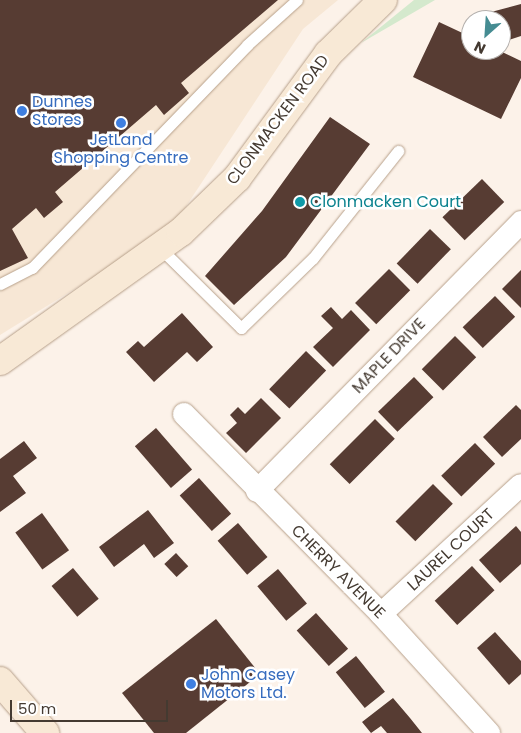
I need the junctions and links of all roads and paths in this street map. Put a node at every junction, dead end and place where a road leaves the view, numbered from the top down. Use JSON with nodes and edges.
{"nodes":[{"id":1,"x":297,"y":0,"type":"edge"},
{"id":2,"x":383,"y":0,"type":"edge"},
{"id":3,"x":398,"y":151,"type":"dead end"},
{"id":4,"x":521,"y":222,"type":"edge"},
{"id":5,"x":160,"y":248,"type":"junction"},
{"id":6,"x":0,"y":284,"type":"edge"},
{"id":7,"x":0,"y":361,"type":"edge"},
{"id":8,"x":184,"y":414,"type":"dead end"},
{"id":9,"x":521,"y":486,"type":"edge"},
{"id":10,"x":257,"y":491,"type":"junction"},
{"id":11,"x":381,"y":614,"type":"junction"},
{"id":12,"x":0,"y":681,"type":"edge"},
{"id":13,"x":45,"y":733,"type":"edge"},
{"id":14,"x":489,"y":733,"type":"edge"}],
"edges":[{"from":1,"to":6,"type":"lane"},
{"from":2,"to":5,"type":"street","name":"CLONMACKEN ROAD"},
{"from":3,"to":5,"type":"lane"},
{"from":4,"to":10,"type":"street","name":"MAPLE DRIVE"},
{"from":5,"to":7,"type":"street","name":"CLONMACKEN ROAD"},
{"from":8,"to":10,"type":"street","name":"CHERRY AVENUE"},
{"from":9,"to":11,"type":"street","name":"LAUREL COURT"},
{"from":10,"to":11,"type":"street","name":"CHERRY AVENUE"},
{"from":11,"to":14,"type":"street","name":"CHERRY AVENUE"},
{"from":12,"to":13,"type":"street"}]}
